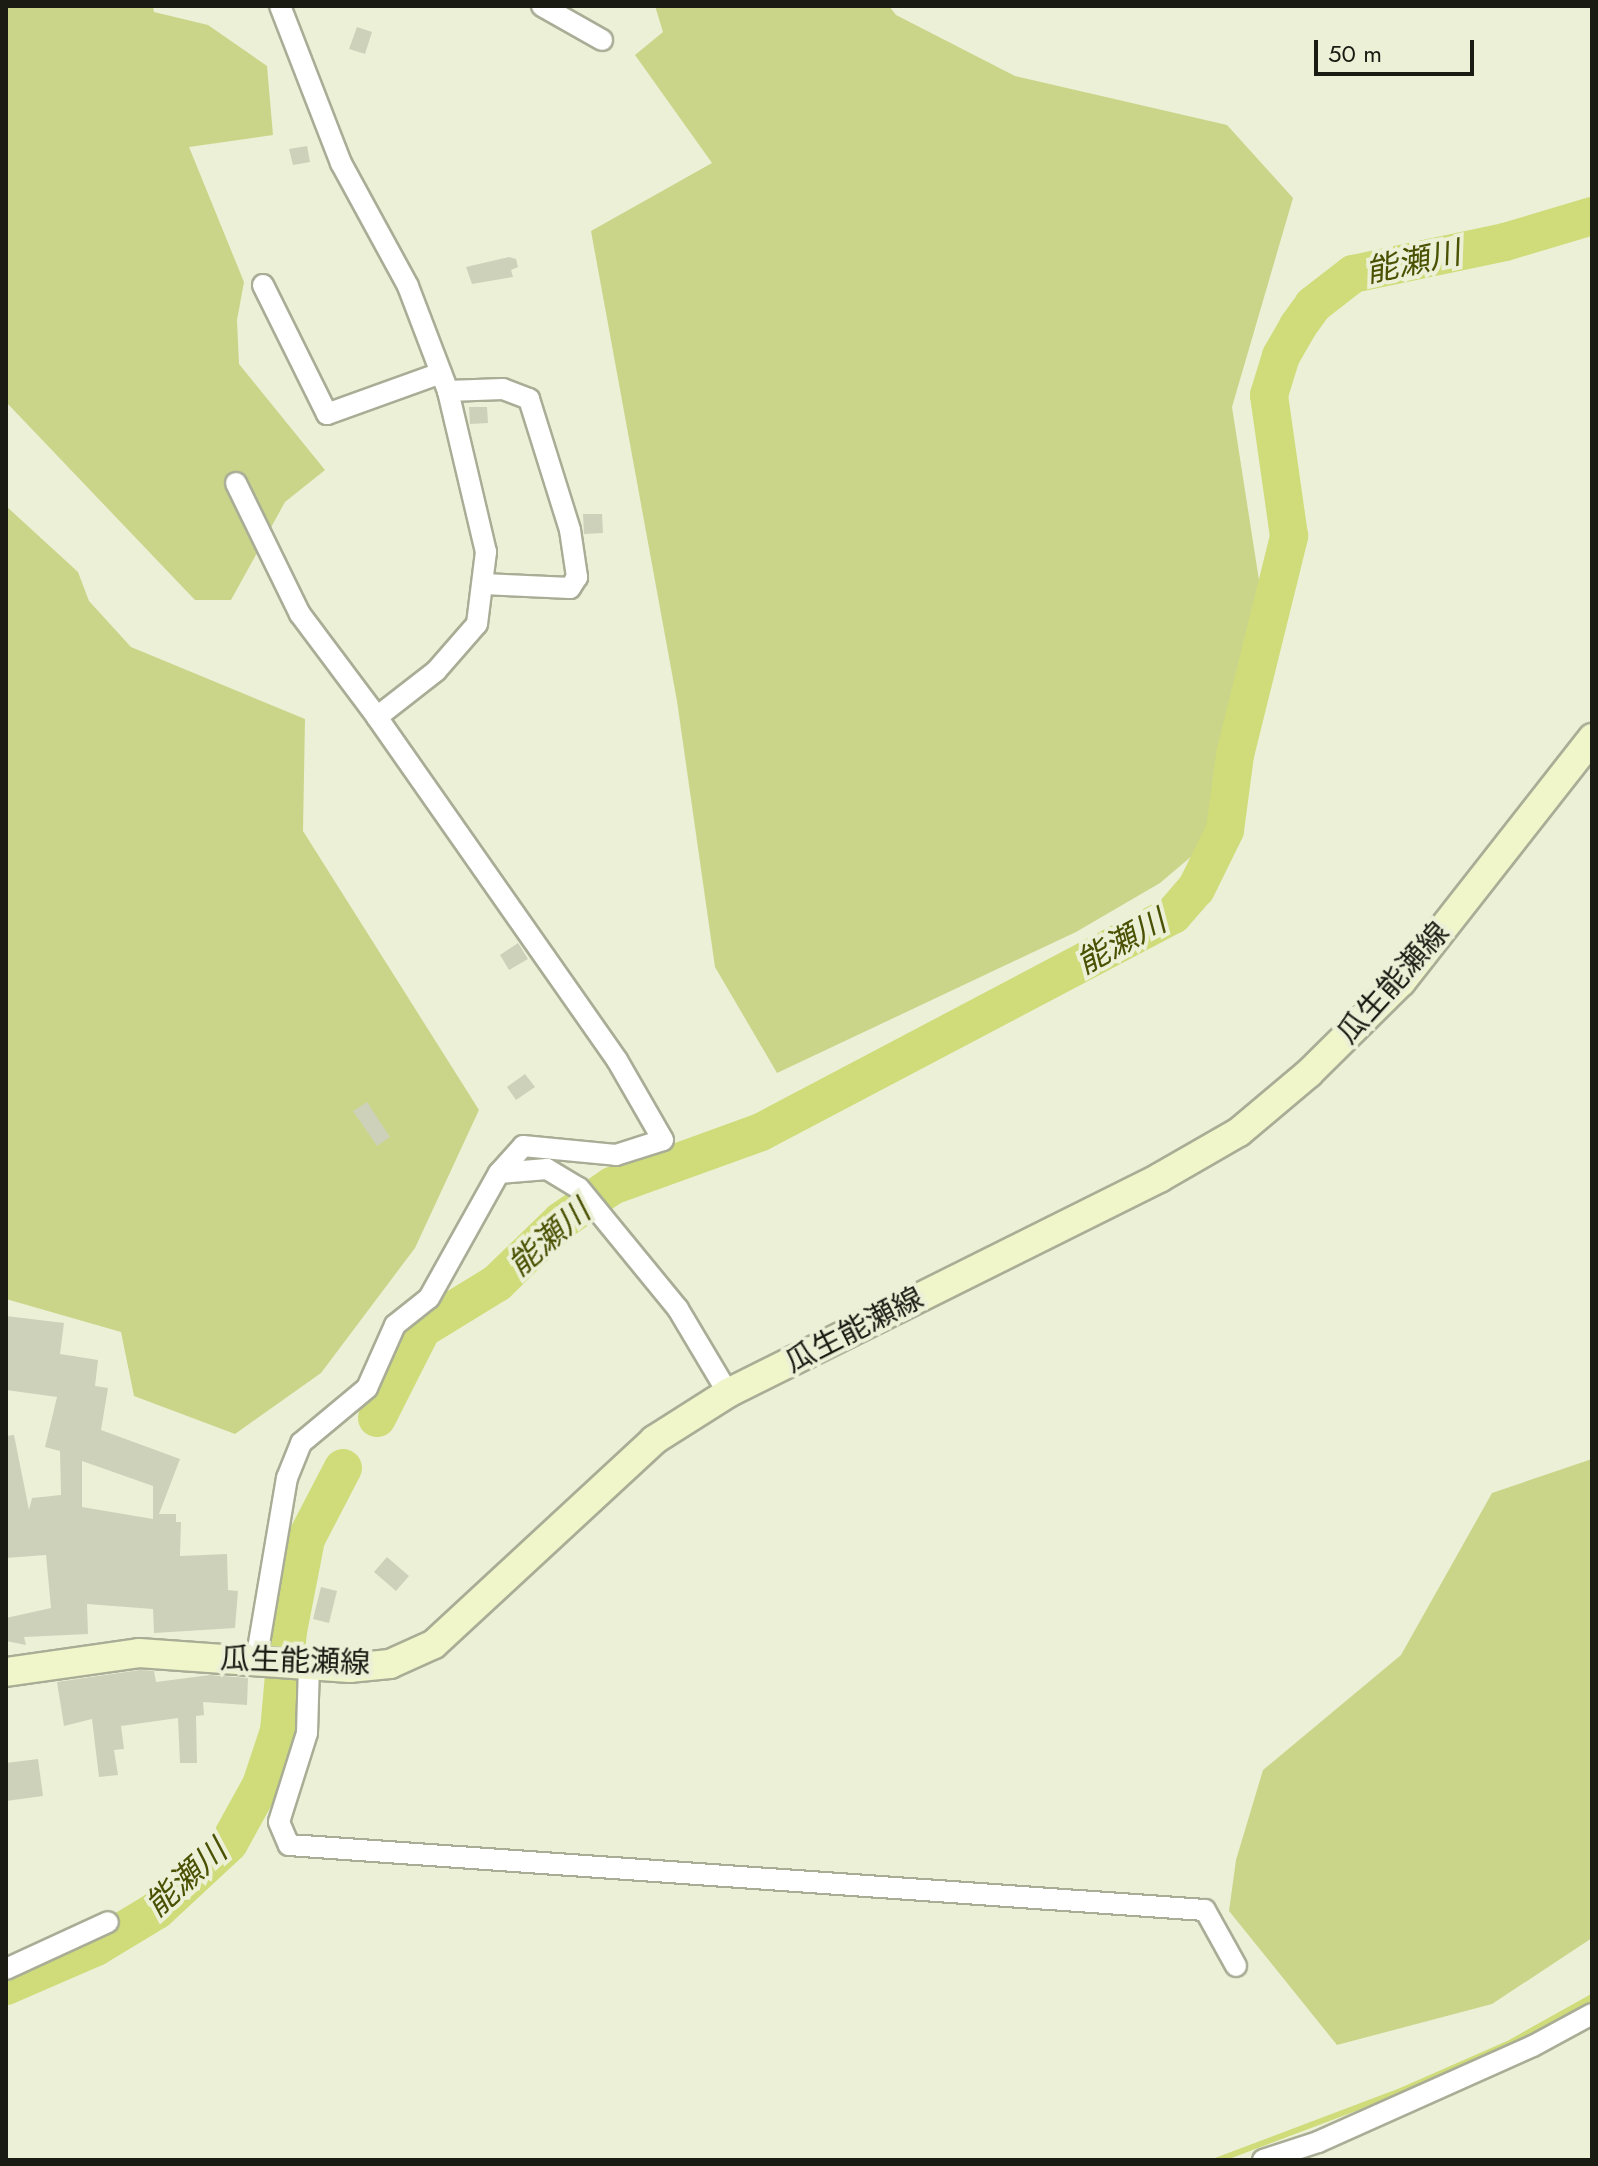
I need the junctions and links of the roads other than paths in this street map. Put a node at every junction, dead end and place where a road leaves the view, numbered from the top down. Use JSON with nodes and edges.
{"nodes":[{"id":1,"x":280,"y":6,"type":"edge"},
{"id":2,"x":542,"y":6,"type":"edge"},
{"id":3,"x":602,"y":40,"type":"dead end"},
{"id":4,"x":263,"y":285,"type":"dead end"},
{"id":5,"x":445,"y":382,"type":"junction"},
{"id":6,"x":236,"y":483,"type":"dead end"},
{"id":7,"x":483,"y":584,"type":"junction"},
{"id":8,"x":377,"y":717,"type":"junction"},
{"id":9,"x":1592,"y":738,"type":"edge"},
{"id":10,"x":499,"y":1173,"type":"junction"},
{"id":11,"x":728,"y":1393,"type":"junction"},
{"id":12,"x":256,"y":1661,"type":"junction"},
{"id":13,"x":309,"y":1665,"type":"junction"},
{"id":14,"x":6,"y":1672,"type":"edge"},
{"id":15,"x":108,"y":1922,"type":"dead end"},
{"id":16,"x":1236,"y":1966,"type":"dead end"},
{"id":17,"x":6,"y":1969,"type":"edge"},
{"id":18,"x":1592,"y":2014,"type":"edge"},
{"id":19,"x":1319,"y":2151,"type":"edge"},
{"id":20,"x":1263,"y":2160,"type":"edge"}],
"edges":[{"from":1,"to":5,"type":"street"},
{"from":2,"to":3,"type":"street"},
{"from":4,"to":5,"type":"street"},
{"from":5,"to":7,"type":"street"},
{"from":5,"to":7,"type":"street"},
{"from":6,"to":8,"type":"street"},
{"from":7,"to":8,"type":"street"},
{"from":8,"to":10,"type":"street"},
{"from":9,"to":11,"type":"main road","name":"瓜生能瀬線"},
{"from":10,"to":11,"type":"street"},
{"from":10,"to":12,"type":"street"},
{"from":11,"to":13,"type":"main road","name":"瓜生能瀬線"},
{"from":12,"to":13,"type":"main road","name":"瓜生能瀬線"},
{"from":12,"to":14,"type":"main road","name":"瓜生能瀬線"},
{"from":13,"to":16,"type":"street"},
{"from":15,"to":17,"type":"street"},
{"from":18,"to":19,"type":"street"},
{"from":19,"to":20,"type":"street"}]}
